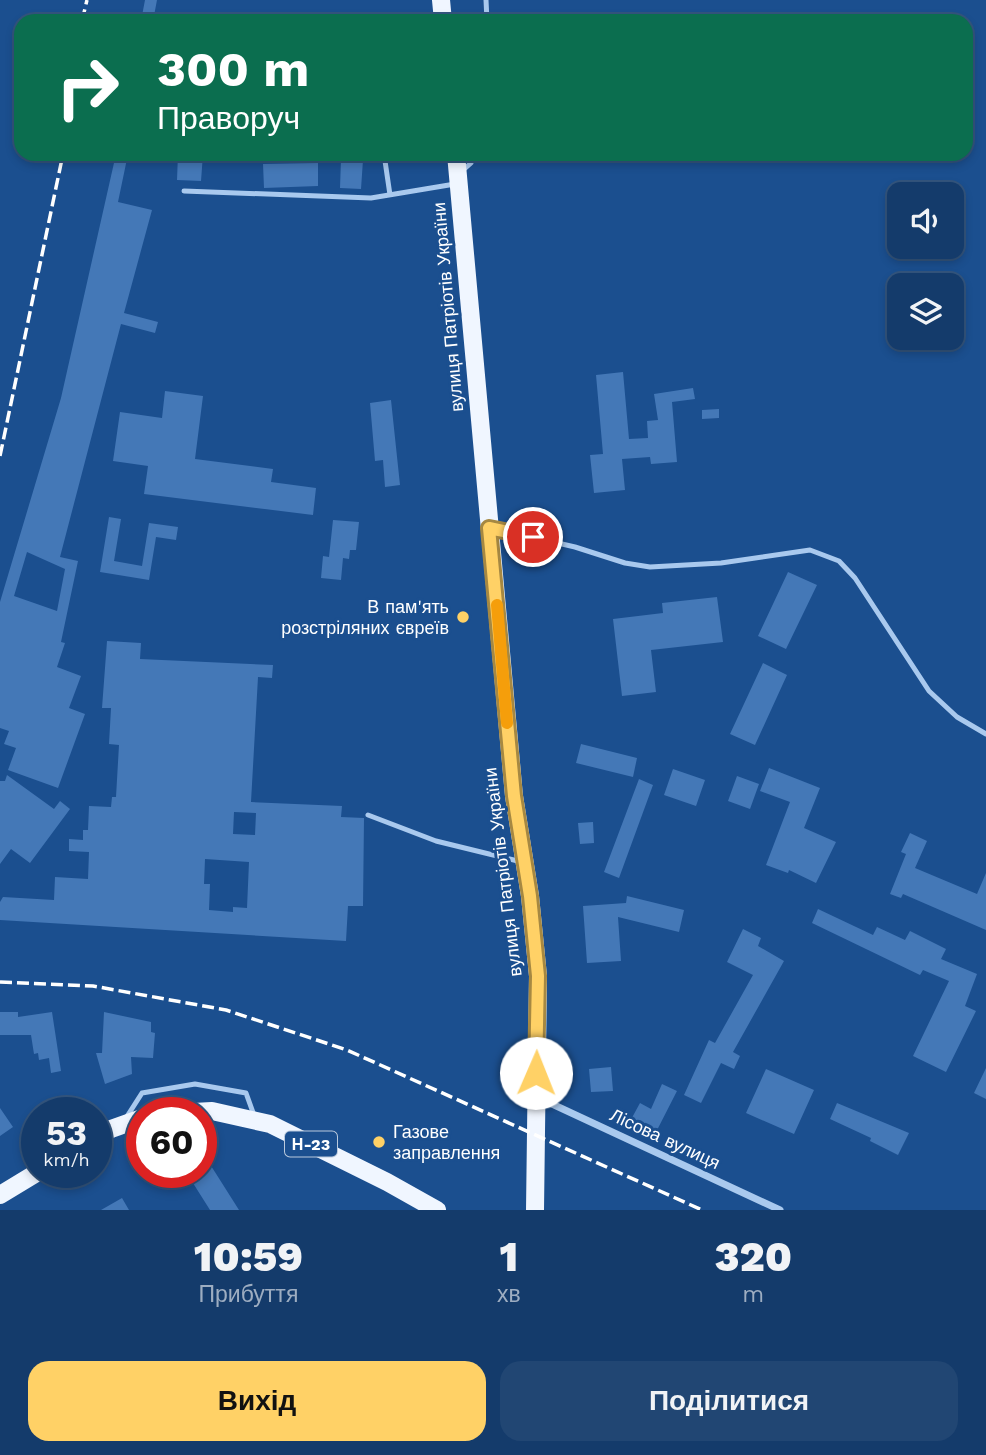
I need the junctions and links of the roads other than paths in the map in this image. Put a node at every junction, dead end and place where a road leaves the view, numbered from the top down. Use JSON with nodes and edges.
{"nodes":[{"id":1,"x":385,"y":161,"type":"edge"},
{"id":2,"x":457,"y":161,"type":"edge"},
{"id":3,"x":471,"y":161,"type":"edge"},
{"id":4,"x":458,"y":180,"type":"junction"},
{"id":5,"x":184,"y":191,"type":"dead end"},
{"id":6,"x":390,"y":195,"type":"junction"},
{"id":7,"x":489,"y":528,"type":"junction"},
{"id":8,"x":986,"y":734,"type":"edge"},
{"id":9,"x":368,"y":815,"type":"dead end"},
{"id":10,"x":525,"y":863,"type":"junction"},
{"id":11,"x":536,"y":1097,"type":"junction"},
{"id":12,"x":217,"y":1112,"type":"edge"},
{"id":13,"x":256,"y":1121,"type":"junction"},
{"id":14,"x":126,"y":1124,"type":"edge"},
{"id":15,"x":122,"y":1125,"type":"junction"},
{"id":16,"x":112,"y":1130,"type":"edge"},
{"id":17,"x":21,"y":1182,"type":"edge"},
{"id":18,"x":0,"y":1195,"type":"edge"},
{"id":19,"x":437,"y":1210,"type":"edge"},
{"id":20,"x":535,"y":1210,"type":"edge"},
{"id":21,"x":780,"y":1210,"type":"edge"}],
"edges":[{"from":1,"to":6,"type":"lane"},
{"from":2,"to":4,"type":"main road","name":"вулиця Патріотів України"},
{"from":3,"to":4,"type":"lane"},
{"from":4,"to":6,"type":"lane"},
{"from":4,"to":7,"type":"main road","name":"вулиця Патріотів України"},
{"from":5,"to":6,"type":"lane"},
{"from":7,"to":8,"type":"lane"},
{"from":7,"to":10,"type":"main road","name":"вулиця Патріотів України"},
{"from":9,"to":10,"type":"lane"},
{"from":10,"to":11,"type":"main road","name":"вулиця Патріотів України"},
{"from":11,"to":20,"type":"main road","name":"вулиця Патріотів України"},
{"from":11,"to":21,"type":"street","name":"Лісова вулиця"},
{"from":12,"to":13,"type":"main road","number":"Н-23"},
{"from":13,"to":15,"type":"lane"},
{"from":13,"to":19,"type":"main road","number":"Н-23"},
{"from":14,"to":15,"type":"main road"},
{"from":15,"to":16,"type":"main road"},
{"from":17,"to":18,"type":"main road"}]}
